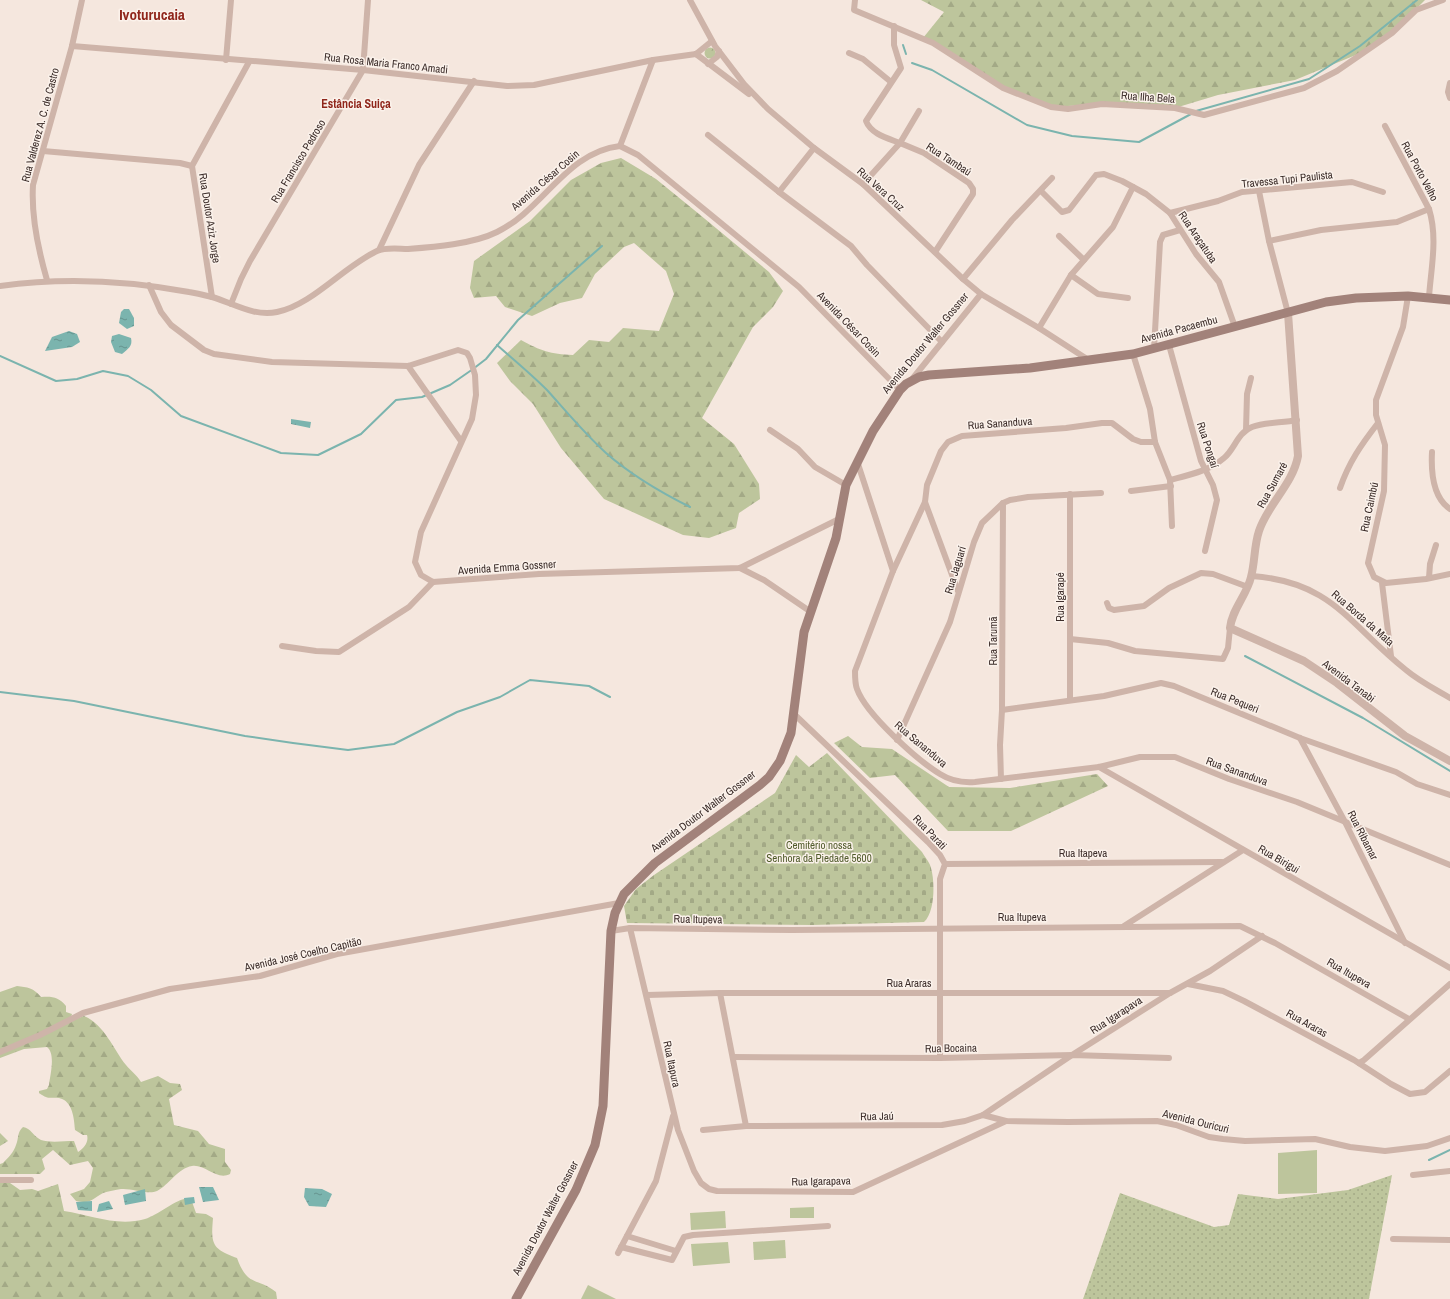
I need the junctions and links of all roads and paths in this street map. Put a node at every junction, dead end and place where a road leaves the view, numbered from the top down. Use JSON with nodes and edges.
{"nodes":[{"id":1,"x":82,"y":0,"type":"edge"},
{"id":2,"x":231,"y":0,"type":"edge"},
{"id":3,"x":368,"y":0,"type":"edge"},
{"id":4,"x":855,"y":0,"type":"edge"},
{"id":5,"x":1443,"y":0,"type":"edge"},
{"id":6,"x":692,"y":1,"type":"edge"},
{"id":7,"x":894,"y":26,"type":"junction"},
{"id":8,"x":712,"y":41,"type":"junction"},
{"id":9,"x":72,"y":46,"type":"junction"},
{"id":10,"x":719,"y":51,"type":"junction"},
{"id":11,"x":849,"y":53,"type":"dead end"},
{"id":12,"x":696,"y":54,"type":"junction"},
{"id":13,"x":226,"y":60,"type":"junction"},
{"id":14,"x":653,"y":60,"type":"junction"},
{"id":15,"x":249,"y":62,"type":"junction"},
{"id":16,"x":708,"y":64,"type":"junction"},
{"id":17,"x":363,"y":70,"type":"junction"},
{"id":18,"x":474,"y":81,"type":"junction"},
{"id":19,"x":891,"y":82,"type":"junction"},
{"id":20,"x":1450,"y":82,"type":"edge"},
{"id":21,"x":1450,"y":98,"type":"edge"},
{"id":22,"x":757,"y":99,"type":"junction"},
{"id":23,"x":919,"y":111,"type":"dead end"},
{"id":24,"x":1385,"y":126,"type":"dead end"},
{"id":25,"x":708,"y":135,"type":"dead end"},
{"id":26,"x":900,"y":143,"type":"junction"},
{"id":27,"x":620,"y":146,"type":"junction"},
{"id":28,"x":814,"y":148,"type":"junction"},
{"id":29,"x":43,"y":151,"type":"junction"},
{"id":30,"x":192,"y":166,"type":"junction"},
{"id":31,"x":1052,"y":178,"type":"dead end"},
{"id":32,"x":863,"y":184,"type":"junction"},
{"id":33,"x":1133,"y":187,"type":"junction"},
{"id":34,"x":1041,"y":191,"type":"junction"},
{"id":35,"x":1259,"y":191,"type":"junction"},
{"id":36,"x":779,"y":192,"type":"junction"},
{"id":37,"x":1383,"y":192,"type":"dead end"},
{"id":38,"x":1429,"y":209,"type":"junction"},
{"id":39,"x":1170,"y":214,"type":"junction"},
{"id":40,"x":1180,"y":230,"type":"junction"},
{"id":41,"x":1059,"y":236,"type":"dead end"},
{"id":42,"x":1269,"y":241,"type":"junction"},
{"id":43,"x":379,"y":250,"type":"junction"},
{"id":44,"x":935,"y":252,"type":"junction"},
{"id":45,"x":1084,"y":260,"type":"junction"},
{"id":46,"x":1071,"y":274,"type":"junction"},
{"id":47,"x":963,"y":279,"type":"junction"},
{"id":48,"x":47,"y":280,"type":"junction"},
{"id":49,"x":149,"y":285,"type":"junction"},
{"id":50,"x":0,"y":286,"type":"edge"},
{"id":51,"x":981,"y":294,"type":"junction"},
{"id":52,"x":1408,"y":296,"type":"junction"},
{"id":53,"x":212,"y":297,"type":"junction"},
{"id":54,"x":1429,"y":297,"type":"junction"},
{"id":55,"x":1128,"y":298,"type":"dead end"},
{"id":56,"x":1450,"y":300,"type":"edge"},
{"id":57,"x":231,"y":304,"type":"junction"},
{"id":58,"x":1288,"y":313,"type":"junction"},
{"id":59,"x":1235,"y":327,"type":"junction"},
{"id":60,"x":1039,"y":328,"type":"junction"},
{"id":61,"x":942,"y":342,"type":"junction"},
{"id":62,"x":1168,"y":345,"type":"junction"},
{"id":63,"x":1154,"y":349,"type":"junction"},
{"id":64,"x":1133,"y":354,"type":"junction"},
{"id":65,"x":1087,"y":360,"type":"junction"},
{"id":66,"x":408,"y":366,"type":"junction"},
{"id":67,"x":1250,"y":378,"type":"dead end"},
{"id":68,"x":911,"y":380,"type":"junction"},
{"id":69,"x":900,"y":390,"type":"junction"},
{"id":70,"x":1297,"y":420,"type":"junction"},
{"id":71,"x":1378,"y":423,"type":"junction"},
{"id":72,"x":770,"y":430,"type":"dead end"},
{"id":73,"x":1246,"y":430,"type":"junction"},
{"id":74,"x":461,"y":441,"type":"junction"},
{"id":75,"x":1155,"y":442,"type":"junction"},
{"id":76,"x":1432,"y":452,"type":"dead end"},
{"id":77,"x":857,"y":460,"type":"junction"},
{"id":78,"x":1205,"y":470,"type":"junction"},
{"id":79,"x":1171,"y":483,"type":"junction"},
{"id":80,"x":846,"y":485,"type":"junction"},
{"id":81,"x":1340,"y":488,"type":"dead end"},
{"id":82,"x":1131,"y":491,"type":"dead end"},
{"id":83,"x":1101,"y":493,"type":"dead end"},
{"id":84,"x":1070,"y":494,"type":"junction"},
{"id":85,"x":925,"y":502,"type":"junction"},
{"id":86,"x":1004,"y":502,"type":"junction"},
{"id":87,"x":1450,"y":509,"type":"edge"},
{"id":88,"x":838,"y":519,"type":"junction"},
{"id":89,"x":1172,"y":526,"type":"dead end"},
{"id":90,"x":1436,"y":545,"type":"dead end"},
{"id":91,"x":1205,"y":551,"type":"dead end"},
{"id":92,"x":740,"y":568,"type":"junction"},
{"id":93,"x":893,"y":571,"type":"junction"},
{"id":94,"x":1450,"y":574,"type":"edge"},
{"id":95,"x":1252,"y":576,"type":"junction"},
{"id":96,"x":1429,"y":578,"type":"junction"},
{"id":97,"x":433,"y":582,"type":"junction"},
{"id":98,"x":1382,"y":583,"type":"junction"},
{"id":99,"x":1248,"y":587,"type":"junction"},
{"id":100,"x":958,"y":591,"type":"junction"},
{"id":101,"x":1107,"y":603,"type":"dead end"},
{"id":102,"x":810,"y":612,"type":"junction"},
{"id":103,"x":1230,"y":628,"type":"junction"},
{"id":104,"x":1070,"y":639,"type":"junction"},
{"id":105,"x":282,"y":646,"type":"dead end"},
{"id":106,"x":1391,"y":656,"type":"junction"},
{"id":107,"x":1450,"y":698,"type":"edge"},
{"id":108,"x":1070,"y":700,"type":"junction"},
{"id":109,"x":1002,"y":710,"type":"junction"},
{"id":110,"x":794,"y":714,"type":"junction"},
{"id":111,"x":1300,"y":738,"type":"junction"},
{"id":112,"x":897,"y":740,"type":"junction"},
{"id":113,"x":1450,"y":761,"type":"edge"},
{"id":114,"x":1099,"y":767,"type":"junction"},
{"id":115,"x":1001,"y":780,"type":"junction"},
{"id":116,"x":1450,"y":795,"type":"edge"},
{"id":117,"x":1345,"y":822,"type":"junction"},
{"id":118,"x":1242,"y":850,"type":"junction"},
{"id":119,"x":1222,"y":862,"type":"junction"},
{"id":120,"x":945,"y":864,"type":"junction"},
{"id":121,"x":1450,"y":865,"type":"edge"},
{"id":122,"x":619,"y":903,"type":"junction"},
{"id":123,"x":1124,"y":926,"type":"junction"},
{"id":124,"x":630,"y":928,"type":"junction"},
{"id":125,"x":940,"y":928,"type":"junction"},
{"id":126,"x":611,"y":931,"type":"junction"},
{"id":127,"x":1262,"y":936,"type":"junction"},
{"id":128,"x":1405,"y":943,"type":"junction"},
{"id":129,"x":1450,"y":968,"type":"edge"},
{"id":130,"x":1188,"y":984,"type":"junction"},
{"id":131,"x":1450,"y":984,"type":"edge"},
{"id":132,"x":720,"y":993,"type":"junction"},
{"id":133,"x":941,"y":993,"type":"junction"},
{"id":134,"x":1170,"y":993,"type":"junction"},
{"id":135,"x":647,"y":995,"type":"junction"},
{"id":136,"x":1409,"y":1019,"type":"junction"},
{"id":137,"x":0,"y":1052,"type":"edge"},
{"id":138,"x":1072,"y":1055,"type":"junction"},
{"id":139,"x":733,"y":1057,"type":"junction"},
{"id":140,"x":940,"y":1058,"type":"junction"},
{"id":141,"x":1169,"y":1058,"type":"dead end"},
{"id":142,"x":1359,"y":1063,"type":"junction"},
{"id":143,"x":1450,"y":1071,"type":"edge"},
{"id":144,"x":673,"y":1114,"type":"junction"},
{"id":145,"x":983,"y":1115,"type":"junction"},
{"id":146,"x":1006,"y":1121,"type":"junction"},
{"id":147,"x":746,"y":1126,"type":"junction"},
{"id":148,"x":704,"y":1130,"type":"dead end"},
{"id":149,"x":1450,"y":1138,"type":"edge"},
{"id":150,"x":1450,"y":1171,"type":"edge"},
{"id":151,"x":1413,"y":1175,"type":"dead end"},
{"id":152,"x":0,"y":1180,"type":"edge"},
{"id":153,"x":31,"y":1180,"type":"dead end"},
{"id":154,"x":717,"y":1191,"type":"joint"},
{"id":155,"x":828,"y":1226,"type":"dead end"},
{"id":156,"x":628,"y":1236,"type":"junction"},
{"id":157,"x":1393,"y":1239,"type":"dead end"},
{"id":158,"x":1450,"y":1240,"type":"edge"},
{"id":159,"x":676,"y":1252,"type":"junction"},
{"id":160,"x":516,"y":1299,"type":"edge"}],
"edges":[{"from":1,"to":9,"type":"street","name":"Rua Valderez A. C. de Castro"},
{"from":2,"to":13,"type":"street"},
{"from":3,"to":17,"type":"street","name":"Rua Francisco Pedroso"},
{"from":4,"to":7,"type":"street","name":"Rua Ilha Bela"},
{"from":5,"to":7,"type":"street","name":"Rua Ilha Bela"},
{"from":6,"to":8,"type":"street","name":"Rua Vera Cruz"},
{"from":7,"to":19,"type":"street"},
{"from":8,"to":10,"type":"street","name":"Rua Vera Cruz"},
{"from":8,"to":12,"type":"street"},
{"from":9,"to":13,"type":"street","name":"Rua Rosa Maria Franco Amadi"},
{"from":9,"to":29,"type":"street","name":"Rua Valderez A. C. de Castro"},
{"from":10,"to":16,"type":"street"},
{"from":10,"to":22,"type":"street","name":"Rua Vera Cruz"},
{"from":11,"to":19,"type":"street"},
{"from":12,"to":14,"type":"street","name":"Rua Rosa Maria Franco Amadi"},
{"from":12,"to":16,"type":"street"},
{"from":13,"to":15,"type":"street","name":"Rua Rosa Maria Franco Amadi"},
{"from":14,"to":18,"type":"street","name":"Rua Rosa Maria Franco Amadi"},
{"from":14,"to":27,"type":"street"},
{"from":15,"to":17,"type":"street","name":"Rua Rosa Maria Franco Amadi"},
{"from":15,"to":30,"type":"street","name":"Rua Doutor Aziz Jorge"},
{"from":16,"to":22,"type":"street"},
{"from":17,"to":18,"type":"street","name":"Rua Rosa Maria Franco Amadi"},
{"from":17,"to":57,"type":"street","name":"Rua Francisco Pedroso"},
{"from":18,"to":43,"type":"street"},
{"from":19,"to":26,"type":"street"},
{"from":20,"to":21,"type":"street"},
{"from":22,"to":28,"type":"street","name":"Rua Vera Cruz"},
{"from":23,"to":26,"type":"street"},
{"from":24,"to":38,"type":"street","name":"Rua Porto Velho"},
{"from":25,"to":36,"type":"street"},
{"from":26,"to":32,"type":"street"},
{"from":26,"to":44,"type":"street","name":"Rua Tambaú"},
{"from":27,"to":43,"type":"street","name":"Avenida César Cosin"},
{"from":27,"to":69,"type":"street","name":"Avenida César Cosin"},
{"from":28,"to":32,"type":"street","name":"Rua Vera Cruz"},
{"from":28,"to":36,"type":"street"},
{"from":29,"to":30,"type":"street"},
{"from":29,"to":48,"type":"street","name":"Rua Valderez A. C. de Castro"},
{"from":30,"to":53,"type":"street","name":"Rua Doutor Aziz Jorge"},
{"from":31,"to":34,"type":"street"},
{"from":32,"to":44,"type":"street","name":"Rua Vera Cruz"},
{"from":33,"to":34,"type":"street","name":"Rua Araçatuba"},
{"from":33,"to":39,"type":"street","name":"Rua Araçatuba"},
{"from":33,"to":45,"type":"street"},
{"from":34,"to":47,"type":"street"},
{"from":35,"to":37,"type":"street","name":"Travessa Tupi Paulista"},
{"from":35,"to":39,"type":"street","name":"Travessa Tupi Paulista"},
{"from":35,"to":42,"type":"street"},
{"from":36,"to":61,"type":"street"},
{"from":38,"to":42,"type":"street"},
{"from":38,"to":54,"type":"street","name":"Rua Porto Velho"},
{"from":39,"to":40,"type":"street","name":"Rua Araçatuba"},
{"from":40,"to":59,"type":"street","name":"Rua Araçatuba"},
{"from":40,"to":63,"type":"street"},
{"from":41,"to":45,"type":"street"},
{"from":42,"to":58,"type":"street"},
{"from":43,"to":57,"type":"street","name":"Avenida César Cosin"},
{"from":44,"to":47,"type":"street","name":"Rua Vera Cruz"},
{"from":45,"to":46,"type":"street"},
{"from":46,"to":55,"type":"street"},
{"from":46,"to":60,"type":"street"},
{"from":47,"to":51,"type":"street","name":"Rua Vera Cruz"},
{"from":48,"to":49,"type":"street"},
{"from":48,"to":50,"type":"street"},
{"from":49,"to":53,"type":"street","name":"Avenida César Cosin"},
{"from":49,"to":66,"type":"street"},
{"from":51,"to":60,"type":"street","name":"Rua Vera Cruz"},
{"from":51,"to":61,"type":"street","name":"Avenida Doutor Walter Gossner"},
{"from":52,"to":54,"type":"main road","name":"Avenida Pacaembu"},
{"from":52,"to":58,"type":"main road","name":"Avenida Pacaembu"},
{"from":52,"to":71,"type":"street","name":"Rua Caimbú"},
{"from":53,"to":57,"type":"street","name":"Avenida César Cosin"},
{"from":54,"to":56,"type":"main road","name":"Avenida Pacaembu"},
{"from":58,"to":59,"type":"main road","name":"Avenida Pacaembu"},
{"from":58,"to":70,"type":"street","name":"Rua Sumaré"},
{"from":59,"to":62,"type":"main road","name":"Avenida Pacaembu"},
{"from":60,"to":65,"type":"street","name":"Rua Vera Cruz"},
{"from":61,"to":68,"type":"street","name":"Avenida Doutor Walter Gossner"},
{"from":62,"to":63,"type":"main road","name":"Avenida Pacaembu"},
{"from":62,"to":78,"type":"street","name":"Rua Pongaí"},
{"from":63,"to":64,"type":"main road","name":"Avenida Pacaembu"},
{"from":64,"to":65,"type":"main road","name":"Avenida Pacaembu"},
{"from":64,"to":75,"type":"street"},
{"from":65,"to":68,"type":"main road","name":"Avenida Pacaembu"},
{"from":66,"to":74,"type":"street"},
{"from":66,"to":74,"type":"street"},
{"from":67,"to":73,"type":"street"},
{"from":68,"to":69,"type":"main road","name":"Avenida Doutor Walter Gossner"},
{"from":69,"to":77,"type":"main road","name":"Avenida Doutor Walter Gossner"},
{"from":70,"to":73,"type":"street"},
{"from":70,"to":95,"type":"street","name":"Rua Sumaré"},
{"from":71,"to":81,"type":"street"},
{"from":71,"to":98,"type":"street","name":"Rua Caimbú"},
{"from":72,"to":80,"type":"street"},
{"from":73,"to":78,"type":"street"},
{"from":74,"to":97,"type":"street"},
{"from":75,"to":79,"type":"street"},
{"from":75,"to":85,"type":"street","name":"Rua Sananduva"},
{"from":76,"to":87,"type":"street"},
{"from":77,"to":80,"type":"main road","name":"Avenida Doutor Walter Gossner"},
{"from":77,"to":93,"type":"street"},
{"from":78,"to":79,"type":"street"},
{"from":78,"to":91,"type":"street","name":"Rua Pongaí"},
{"from":79,"to":82,"type":"street"},
{"from":79,"to":89,"type":"street"},
{"from":80,"to":88,"type":"main road","name":"Avenida Doutor Walter Gossner"},
{"from":83,"to":84,"type":"street"},
{"from":84,"to":86,"type":"street"},
{"from":84,"to":104,"type":"street","name":"Rua Igarapé"},
{"from":85,"to":93,"type":"street","name":"Rua Sananduva"},
{"from":85,"to":100,"type":"street"},
{"from":86,"to":100,"type":"street","name":"Rua Jaguarí"},
{"from":86,"to":109,"type":"street","name":"Rua Tarumã"},
{"from":88,"to":92,"type":"street","name":"Avenida Emma Gossner"},
{"from":88,"to":102,"type":"main road","name":"Avenida Doutor Walter Gossner"},
{"from":90,"to":96,"type":"street"},
{"from":92,"to":97,"type":"street","name":"Avenida Emma Gossner"},
{"from":92,"to":102,"type":"street","name":"Avenida Emma Gossner"},
{"from":93,"to":112,"type":"street","name":"Rua Sananduva"},
{"from":94,"to":96,"type":"street"},
{"from":95,"to":99,"type":"street","name":"Rua Sumaré"},
{"from":95,"to":106,"type":"street","name":"Rua Borda da Mata"},
{"from":96,"to":98,"type":"street"},
{"from":97,"to":105,"type":"street"},
{"from":98,"to":106,"type":"street"},
{"from":99,"to":101,"type":"street"},
{"from":99,"to":103,"type":"street","name":"Rua Sumaré"},
{"from":100,"to":112,"type":"street","name":"Rua Jaguarí"},
{"from":102,"to":110,"type":"main road","name":"Avenida Doutor Walter Gossner"},
{"from":103,"to":104,"type":"street","name":"Rua Sumaré"},
{"from":103,"to":113,"type":"street","name":"Avenida Tanabi"},
{"from":104,"to":108,"type":"street","name":"Rua Igarapé"},
{"from":106,"to":107,"type":"street","name":"Rua Borda da Mata"},
{"from":108,"to":109,"type":"street","name":"Rua Pequeri"},
{"from":108,"to":111,"type":"street","name":"Rua Pequeri"},
{"from":109,"to":115,"type":"street","name":"Rua Tarumã"},
{"from":110,"to":120,"type":"street","name":"Rua Parati"},
{"from":110,"to":122,"type":"main road","name":"Avenida Doutor Walter Gossner"},
{"from":111,"to":116,"type":"street","name":"Rua Pequeri"},
{"from":111,"to":117,"type":"street","name":"Rua Ribamar"},
{"from":112,"to":115,"type":"street","name":"Rua Sananduva"},
{"from":114,"to":115,"type":"street","name":"Rua Sananduva"},
{"from":114,"to":117,"type":"street","name":"Rua Sananduva"},
{"from":114,"to":118,"type":"street","name":"Rua Birigui"},
{"from":117,"to":121,"type":"street","name":"Rua Sananduva"},
{"from":117,"to":128,"type":"street","name":"Rua Ribamar"},
{"from":118,"to":119,"type":"street"},
{"from":118,"to":128,"type":"street","name":"Rua Birigui"},
{"from":119,"to":120,"type":"street","name":"Rua Itapeva"},
{"from":119,"to":123,"type":"street"},
{"from":120,"to":125,"type":"street","name":"Rua Parati"},
{"from":122,"to":126,"type":"main road","name":"Avenida Doutor Walter Gossner"},
{"from":122,"to":137,"type":"street","name":"Avenida José Coelho Capitão"},
{"from":123,"to":125,"type":"street","name":"Rua Itupeva"},
{"from":123,"to":127,"type":"street","name":"Rua Itupeva"},
{"from":124,"to":125,"type":"street","name":"Rua Itupeva"},
{"from":124,"to":126,"type":"street","name":"Rua Itupeva"},
{"from":124,"to":135,"type":"street","name":"Rua Itapura"},
{"from":125,"to":133,"type":"street","name":"Rua Parati"},
{"from":126,"to":160,"type":"main road","name":"Avenida Doutor Walter Gossner"},
{"from":127,"to":130,"type":"street","name":"Rua Igarapava"},
{"from":127,"to":136,"type":"street","name":"Rua Itupeva"},
{"from":128,"to":129,"type":"street","name":"Rua Birigui"},
{"from":130,"to":134,"type":"street","name":"Rua Igarapava"},
{"from":130,"to":142,"type":"street","name":"Rua Araras"},
{"from":131,"to":136,"type":"street"},
{"from":132,"to":133,"type":"street","name":"Rua Araras"},
{"from":132,"to":135,"type":"street","name":"Rua Araras"},
{"from":132,"to":139,"type":"street"},
{"from":133,"to":134,"type":"street","name":"Rua Araras"},
{"from":133,"to":140,"type":"street","name":"Rua Parati"},
{"from":134,"to":138,"type":"street","name":"Rua Igarapava"},
{"from":135,"to":144,"type":"street","name":"Rua Itapura"},
{"from":136,"to":142,"type":"street"},
{"from":138,"to":140,"type":"street","name":"Rua Bocaina"},
{"from":138,"to":141,"type":"street","name":"Rua Bocaina"},
{"from":138,"to":145,"type":"street","name":"Rua Igarapava"},
{"from":139,"to":140,"type":"street","name":"Rua Bocaina"},
{"from":139,"to":147,"type":"street"},
{"from":142,"to":143,"type":"street","name":"Rua Araras"},
{"from":144,"to":154,"type":"street","name":"Rua Itapura"},
{"from":144,"to":156,"type":"street"},
{"from":145,"to":146,"type":"street"},
{"from":145,"to":147,"type":"street","name":"Rua Jaú"},
{"from":146,"to":149,"type":"street","name":"Avenida Ouricuri"},
{"from":146,"to":154,"type":"street","name":"Rua Igarapava"},
{"from":147,"to":148,"type":"street","name":"Rua Jaú"},
{"from":150,"to":151,"type":"street"},
{"from":152,"to":153,"type":"street"},
{"from":155,"to":159,"type":"street"},
{"from":156,"to":159,"type":"street"},
{"from":156,"to":159,"type":"street"},
{"from":157,"to":158,"type":"street"}]}
